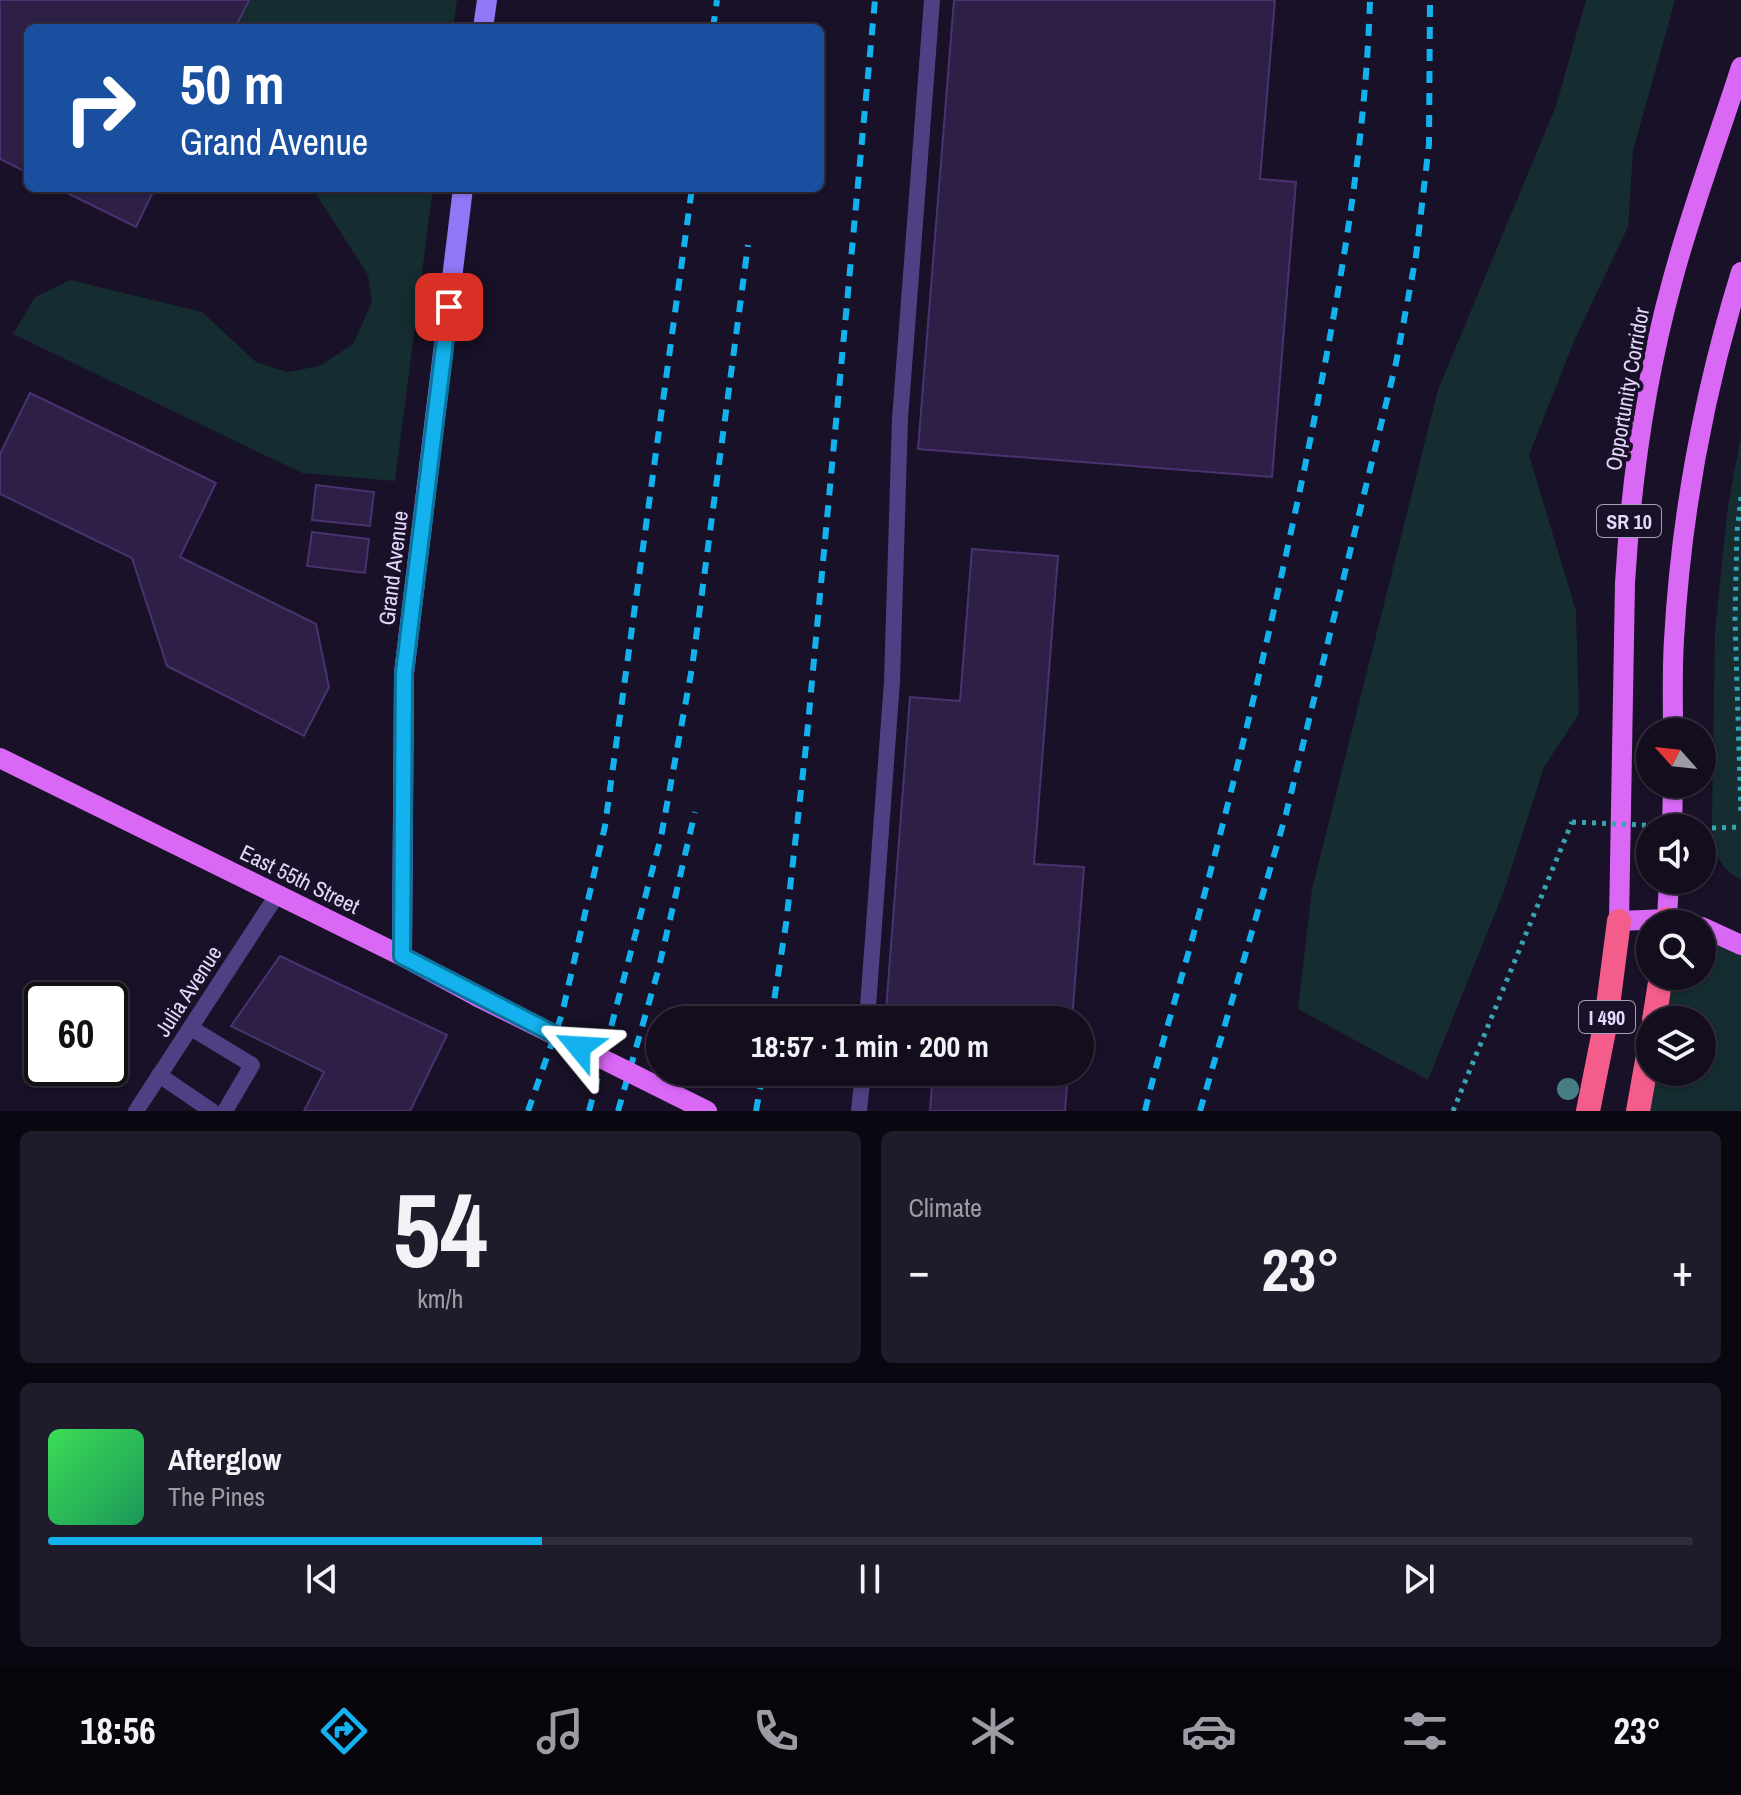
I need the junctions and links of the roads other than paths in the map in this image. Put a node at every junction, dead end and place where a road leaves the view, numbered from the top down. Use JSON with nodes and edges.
{"nodes":[{"id":1,"x":487,"y":0,"type":"edge"},
{"id":2,"x":932,"y":0,"type":"edge"},
{"id":3,"x":484,"y":24,"type":"edge"},
{"id":4,"x":1741,"y":67,"type":"edge"},
{"id":5,"x":463,"y":192,"type":"edge"},
{"id":6,"x":1741,"y":272,"type":"edge"},
{"id":7,"x":1673,"y":718,"type":"edge"},
{"id":8,"x":0,"y":758,"type":"edge"},
{"id":9,"x":277,"y":895,"type":"junction"},
{"id":10,"x":1619,"y":921,"type":"junction"},
{"id":11,"x":1636,"y":921,"type":"edge"},
{"id":12,"x":1716,"y":933,"type":"edge"},
{"id":13,"x":1741,"y":945,"type":"edge"},
{"id":14,"x":402,"y":956,"type":"junction"},
{"id":15,"x":868,"y":1006,"type":"edge"},
{"id":16,"x":191,"y":1028,"type":"junction"},
{"id":17,"x":159,"y":1075,"type":"junction"},
{"id":18,"x":862,"y":1086,"type":"edge"},
{"id":19,"x":1642,"y":1086,"type":"edge"},
{"id":20,"x":136,"y":1111,"type":"edge"},
{"id":21,"x":212,"y":1111,"type":"edge"},
{"id":22,"x":225,"y":1111,"type":"edge"},
{"id":23,"x":707,"y":1111,"type":"edge"},
{"id":24,"x":859,"y":1111,"type":"edge"},
{"id":25,"x":1588,"y":1111,"type":"edge"},
{"id":26,"x":1638,"y":1111,"type":"edge"}],
"edges":[{"from":1,"to":3,"type":"street"},
{"from":2,"to":15,"type":"lane"},
{"from":4,"to":10,"type":"main road","name":"Opportunity Corridor","number":"SR 10"},
{"from":5,"to":14,"type":"street","name":"Grand Avenue"},
{"from":6,"to":7,"type":"main road","number":"SR 10"},
{"from":8,"to":9,"type":"main road","name":"East 55th Street"},
{"from":9,"to":14,"type":"main road","name":"East 55th Street"},
{"from":9,"to":16,"type":"lane","name":"Julia Avenue"},
{"from":10,"to":11,"type":"main road"},
{"from":10,"to":25,"type":"highway","number":"I 490"},
{"from":12,"to":13,"type":"main road"},
{"from":14,"to":23,"type":"main road","name":"East 55th Street","bridge":true},
{"from":16,"to":17,"type":"lane","name":"Julia Avenue"},
{"from":16,"to":22,"type":"lane"},
{"from":17,"to":20,"type":"lane","name":"Julia Avenue"},
{"from":17,"to":21,"type":"lane"},
{"from":18,"to":24,"type":"lane"},
{"from":19,"to":26,"type":"highway","number":"I 490"}]}
